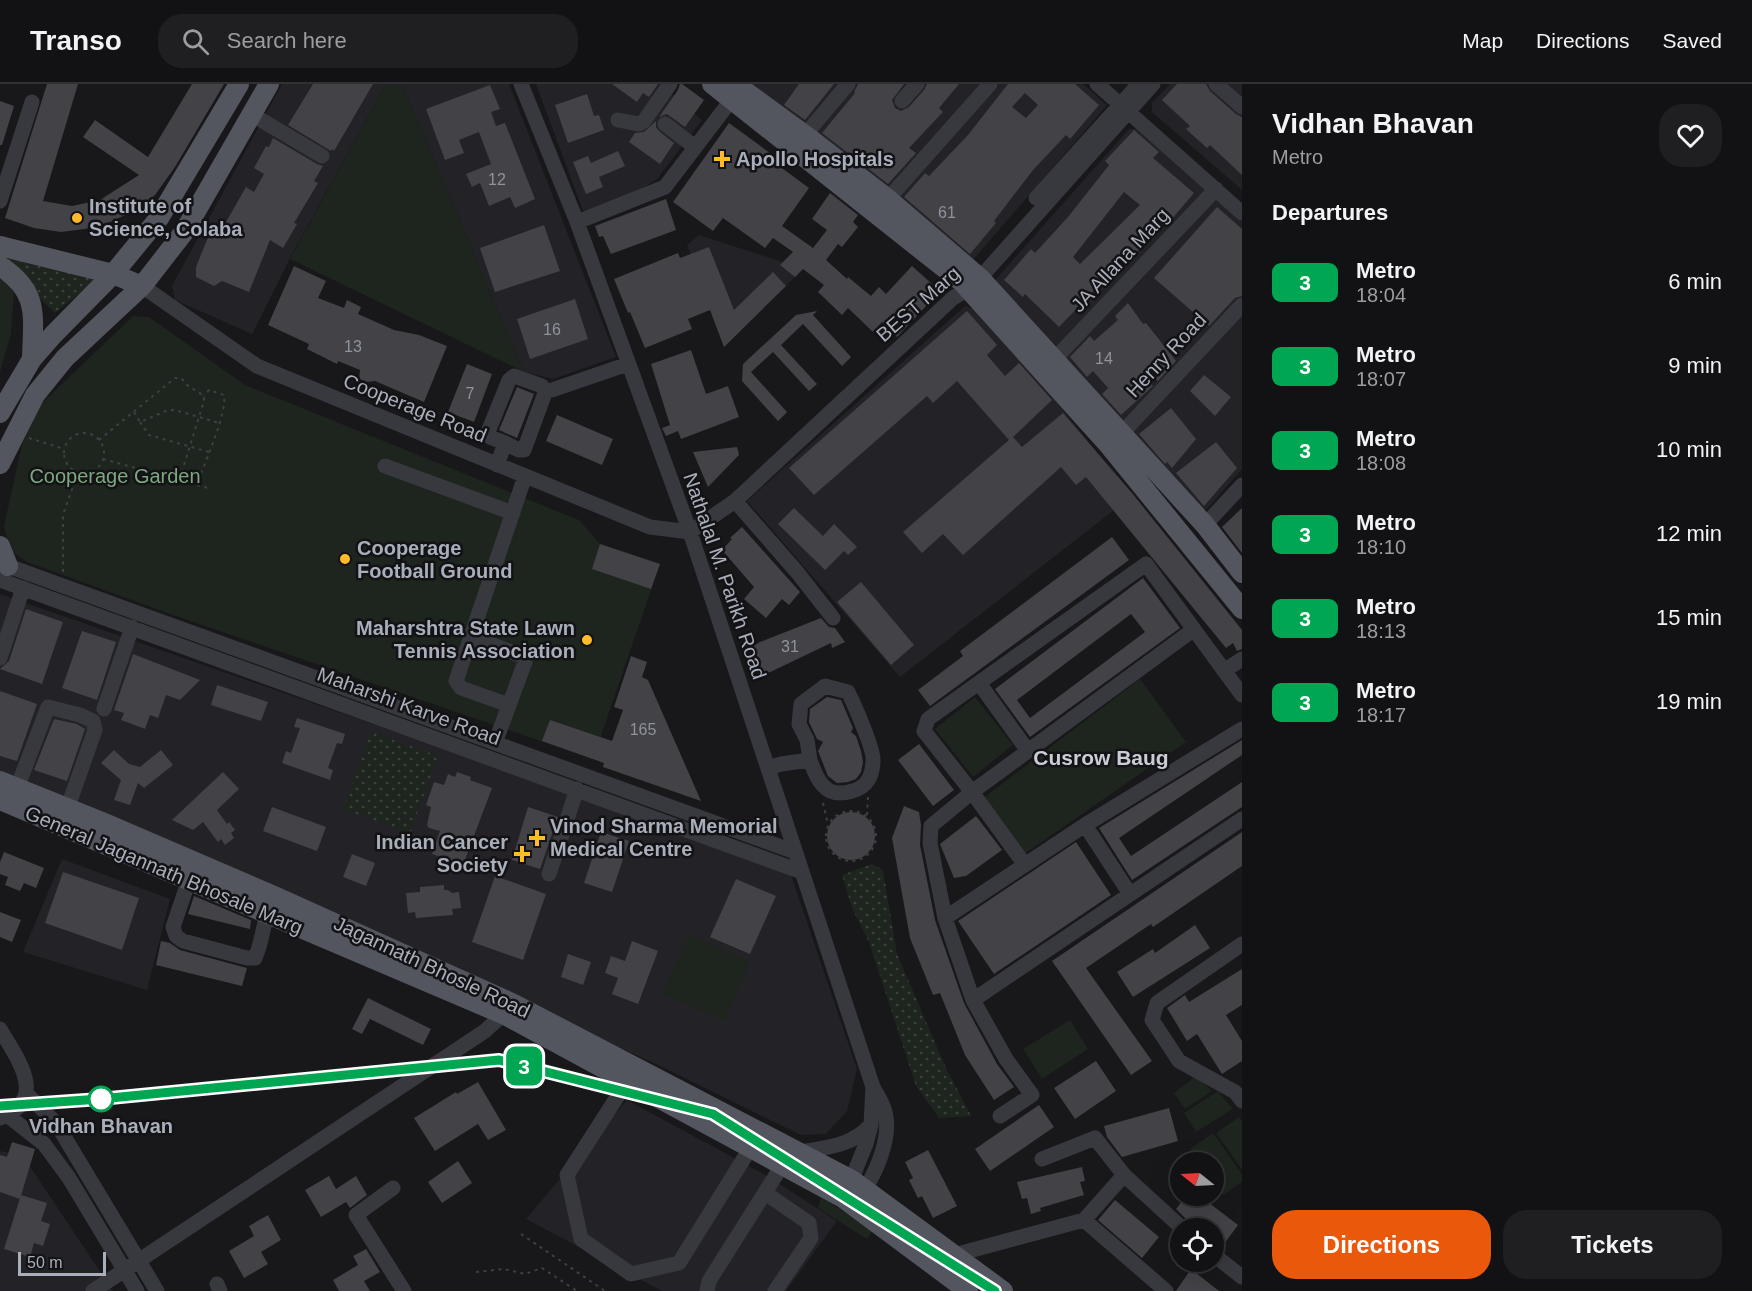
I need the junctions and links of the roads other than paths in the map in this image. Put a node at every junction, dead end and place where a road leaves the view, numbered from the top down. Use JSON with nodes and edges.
{"nodes":[{"id":1,"x":239,"y":84,"type":"edge"},
{"id":2,"x":269,"y":84,"type":"edge"},
{"id":3,"x":521,"y":84,"type":"edge"},
{"id":4,"x":670,"y":84,"type":"edge"},
{"id":5,"x":712,"y":84,"type":"edge"},
{"id":6,"x":848,"y":84,"type":"edge"},
{"id":7,"x":917,"y":84,"type":"edge"},
{"id":8,"x":990,"y":84,"type":"edge"},
{"id":9,"x":1097,"y":84,"type":"edge"},
{"id":10,"x":1139,"y":84,"type":"edge"},
{"id":11,"x":1153,"y":84,"type":"edge"},
{"id":12,"x":1216,"y":84,"type":"edge"},
{"id":13,"x":734,"y":91,"type":"edge"},
{"id":14,"x":902,"y":101,"type":"dead end"},
{"id":15,"x":32,"y":102,"type":"dead end"},
{"id":16,"x":1242,"y":107,"type":"edge"},
{"id":17,"x":1124,"y":108,"type":"junction"},
{"id":18,"x":251,"y":114,"type":"junction"},
{"id":19,"x":618,"y":120,"type":"dead end"},
{"id":20,"x":665,"y":124,"type":"dead end"},
{"id":21,"x":805,"y":135,"type":"junction"},
{"id":22,"x":695,"y":147,"type":"junction"},
{"id":23,"x":322,"y":156,"type":"dead end"},
{"id":24,"x":1216,"y":189,"type":"junction"},
{"id":25,"x":888,"y":200,"type":"junction"},
{"id":26,"x":0,"y":201,"type":"edge"},
{"id":27,"x":1242,"y":213,"type":"edge"},
{"id":28,"x":577,"y":222,"type":"junction"},
{"id":29,"x":0,"y":246,"type":"edge"},
{"id":30,"x":0,"y":266,"type":"edge"},
{"id":31,"x":113,"y":274,"type":"junction"},
{"id":32,"x":967,"y":284,"type":"junction"},
{"id":33,"x":142,"y":286,"type":"junction"},
{"id":34,"x":1242,"y":304,"type":"edge"},
{"id":35,"x":32,"y":358,"type":"junction"},
{"id":36,"x":628,"y":364,"type":"junction"},
{"id":37,"x":1049,"y":365,"type":"junction"},
{"id":38,"x":552,"y":390,"type":"dead end"},
{"id":39,"x":0,"y":413,"type":"edge"},
{"id":40,"x":1121,"y":434,"type":"junction"},
{"id":41,"x":505,"y":444,"type":"junction"},
{"id":42,"x":0,"y":464,"type":"edge"},
{"id":43,"x":497,"y":465,"type":"junction"},
{"id":44,"x":385,"y":466,"type":"dead end"},
{"id":45,"x":525,"y":476,"type":"junction"},
{"id":46,"x":1242,"y":485,"type":"edge"},
{"id":47,"x":735,"y":501,"type":"junction"},
{"id":48,"x":513,"y":513,"type":"junction"},
{"id":49,"x":1204,"y":525,"type":"junction"},
{"id":50,"x":690,"y":532,"type":"junction"},
{"id":51,"x":0,"y":546,"type":"edge"},
{"id":52,"x":3,"y":570,"type":"edge"},
{"id":53,"x":1242,"y":573,"type":"edge"},
{"id":54,"x":23,"y":588,"type":"junction"},
{"id":55,"x":1242,"y":609,"type":"edge"},
{"id":56,"x":833,"y":618,"type":"dead end"},
{"id":57,"x":132,"y":627,"type":"junction"},
{"id":58,"x":1193,"y":630,"type":"junction"},
{"id":59,"x":472,"y":637,"type":"junction"},
{"id":60,"x":0,"y":658,"type":"edge"},
{"id":61,"x":1242,"y":659,"type":"edge"},
{"id":62,"x":1224,"y":671,"type":"junction"},
{"id":63,"x":979,"y":683,"type":"junction"},
{"id":64,"x":1242,"y":695,"type":"edge"},
{"id":65,"x":509,"y":705,"type":"junction"},
{"id":66,"x":104,"y":709,"type":"dead end"},
{"id":67,"x":1242,"y":729,"type":"edge"},
{"id":68,"x":495,"y":743,"type":"junction"},
{"id":69,"x":1028,"y":751,"type":"junction"},
{"id":70,"x":810,"y":760,"type":"junction"},
{"id":71,"x":768,"y":768,"type":"junction"},
{"id":72,"x":577,"y":789,"type":"junction"},
{"id":73,"x":972,"y":792,"type":"junction"},
{"id":74,"x":7,"y":793,"type":"edge"},
{"id":75,"x":64,"y":817,"type":"junction"},
{"id":76,"x":1242,"y":819,"type":"edge"},
{"id":77,"x":1084,"y":825,"type":"junction"},
{"id":78,"x":795,"y":852,"type":"junction"},
{"id":79,"x":1025,"y":865,"type":"junction"},
{"id":80,"x":192,"y":871,"type":"junction"},
{"id":81,"x":802,"y":872,"type":"junction"},
{"id":82,"x":549,"y":874,"type":"dead end"},
{"id":83,"x":1131,"y":894,"type":"junction"},
{"id":84,"x":270,"y":905,"type":"junction"},
{"id":85,"x":945,"y":918,"type":"junction"},
{"id":86,"x":1242,"y":944,"type":"edge"},
{"id":87,"x":973,"y":1000,"type":"junction"},
{"id":88,"x":509,"y":1009,"type":"junction"},
{"id":89,"x":0,"y":1029,"type":"edge"},
{"id":90,"x":628,"y":1080,"type":"junction"},
{"id":91,"x":873,"y":1087,"type":"junction"},
{"id":92,"x":27,"y":1094,"type":"junction"},
{"id":93,"x":1240,"y":1094,"type":"edge"},
{"id":94,"x":4,"y":1116,"type":"edge"},
{"id":95,"x":1000,"y":1116,"type":"dead end"},
{"id":96,"x":869,"y":1132,"type":"junction"},
{"id":97,"x":884,"y":1142,"type":"junction"},
{"id":98,"x":751,"y":1147,"type":"junction"},
{"id":99,"x":801,"y":1152,"type":"junction"},
{"id":100,"x":1041,"y":1159,"type":"dead end"},
{"id":101,"x":783,"y":1164,"type":"junction"},
{"id":102,"x":1124,"y":1175,"type":"junction"},
{"id":103,"x":393,"y":1188,"type":"dead end"},
{"id":104,"x":765,"y":1193,"type":"junction"},
{"id":105,"x":854,"y":1193,"type":"junction"},
{"id":106,"x":1171,"y":1218,"type":"edge"},
{"id":107,"x":1084,"y":1220,"type":"junction"},
{"id":108,"x":954,"y":1255,"type":"junction"},
{"id":109,"x":138,"y":1263,"type":"junction"},
{"id":110,"x":1224,"y":1263,"type":"edge"},
{"id":111,"x":124,"y":1272,"type":"junction"},
{"id":112,"x":1242,"y":1277,"type":"edge"},
{"id":113,"x":93,"y":1291,"type":"edge"},
{"id":114,"x":137,"y":1291,"type":"edge"},
{"id":115,"x":157,"y":1291,"type":"edge"},
{"id":116,"x":404,"y":1291,"type":"edge"},
{"id":117,"x":707,"y":1291,"type":"edge"},
{"id":118,"x":775,"y":1291,"type":"edge"},
{"id":119,"x":968,"y":1291,"type":"edge"},
{"id":120,"x":1003,"y":1291,"type":"edge"},
{"id":121,"x":1166,"y":1291,"type":"edge"}],
"edges":[{"from":1,"to":31,"type":"main road"},
{"from":2,"to":18,"type":"main road"},
{"from":3,"to":28,"type":"street","name":"Nathalal M. Parikh Road"},
{"from":4,"to":19,"type":"street"},
{"from":5,"to":13,"type":"main road"},
{"from":6,"to":21,"type":"street"},
{"from":7,"to":14,"type":"street"},
{"from":8,"to":25,"type":"street"},
{"from":9,"to":17,"type":"street"},
{"from":10,"to":17,"type":"street"},
{"from":11,"to":17,"type":"street"},
{"from":12,"to":16,"type":"street"},
{"from":13,"to":21,"type":"main road"},
{"from":13,"to":22,"type":"street"},
{"from":13,"to":32,"type":"main road"},
{"from":15,"to":26,"type":"street"},
{"from":17,"to":24,"type":"street"},
{"from":17,"to":32,"type":"street","name":"BEST Marg"},
{"from":18,"to":23,"type":"street"},
{"from":18,"to":33,"type":"main road"},
{"from":20,"to":22,"type":"street"},
{"from":21,"to":25,"type":"main road"},
{"from":22,"to":28,"type":"street"},
{"from":24,"to":27,"type":"street"},
{"from":24,"to":37,"type":"street","name":"JA Allana Marg"},
{"from":25,"to":32,"type":"main road"},
{"from":28,"to":36,"type":"street","name":"Nathalal M. Parikh Road"},
{"from":29,"to":31,"type":"main road"},
{"from":30,"to":35,"type":"main road"},
{"from":31,"to":33,"type":"main road"},
{"from":31,"to":35,"type":"main road"},
{"from":32,"to":37,"type":"main road"},
{"from":32,"to":47,"type":"street","name":"BEST Marg"},
{"from":33,"to":42,"type":"main road"},
{"from":33,"to":43,"type":"street","name":"Cooperage Road"},
{"from":34,"to":40,"type":"street","name":"Henry Road"},
{"from":35,"to":39,"type":"main road"},
{"from":36,"to":38,"type":"street"},
{"from":36,"to":50,"type":"street","name":"Nathalal M. Parikh Road"},
{"from":37,"to":40,"type":"main road"},
{"from":37,"to":55,"type":"main road"},
{"from":40,"to":49,"type":"main road"},
{"from":41,"to":41,"type":"street"},
{"from":41,"to":43,"type":"street"},
{"from":43,"to":45,"type":"street","name":"Cooperage Road"},
{"from":44,"to":48,"type":"street"},
{"from":45,"to":48,"type":"street"},
{"from":45,"to":50,"type":"street","name":"Cooperage Road"},
{"from":46,"to":49,"type":"street"},
{"from":47,"to":50,"type":"street","name":"BEST Marg"},
{"from":47,"to":56,"type":"street"},
{"from":48,"to":59,"type":"street"},
{"from":49,"to":53,"type":"main road"},
{"from":50,"to":71,"type":"street","name":"Nathalal M. Parikh Road"},
{"from":51,"to":52,"type":"main road"},
{"from":52,"to":54,"type":"street","name":"Maharshi Karve Road"},
{"from":52,"to":68,"type":"street","name":"Maharshi Karve Road"},
{"from":54,"to":57,"type":"street","name":"Maharshi Karve Road"},
{"from":54,"to":60,"type":"street"},
{"from":57,"to":66,"type":"street"},
{"from":57,"to":72,"type":"street","name":"Maharshi Karve Road"},
{"from":58,"to":62,"type":"street"},
{"from":58,"to":63,"type":"street"},
{"from":58,"to":69,"type":"street"},
{"from":59,"to":65,"type":"street"},
{"from":59,"to":65,"type":"street"},
{"from":61,"to":62,"type":"street"},
{"from":62,"to":64,"type":"street"},
{"from":63,"to":69,"type":"street"},
{"from":63,"to":73,"type":"street"},
{"from":65,"to":68,"type":"street"},
{"from":67,"to":77,"type":"street"},
{"from":68,"to":78,"type":"street","name":"Maharshi Karve Road"},
{"from":69,"to":73,"type":"street"},
{"from":70,"to":70,"type":"street"},
{"from":70,"to":71,"type":"street"},
{"from":71,"to":78,"type":"street","name":"Nathalal M. Parikh Road"},
{"from":72,"to":81,"type":"street","name":"Maharshi Karve Road"},
{"from":72,"to":82,"type":"street"},
{"from":73,"to":79,"type":"street"},
{"from":73,"to":85,"type":"street"},
{"from":74,"to":75,"type":"main road","name":"Jagannath Bhosle Road"},
{"from":74,"to":75,"type":"street"},
{"from":75,"to":80,"type":"main road","name":"Jagannath Bhosle Road"},
{"from":76,"to":83,"type":"street"},
{"from":77,"to":79,"type":"street"},
{"from":77,"to":83,"type":"street"},
{"from":78,"to":81,"type":"street","name":"Nathalal M. Parikh Road"},
{"from":79,"to":85,"type":"street"},
{"from":80,"to":84,"type":"main road","name":"Jagannath Bhosle Road"},
{"from":80,"to":84,"type":"street"},
{"from":81,"to":91,"type":"street","name":"Nathalal M. Parikh Road"},
{"from":83,"to":87,"type":"street"},
{"from":84,"to":88,"type":"main road","name":"Jagannath Bhosle Road"},
{"from":85,"to":87,"type":"street"},
{"from":86,"to":93,"type":"street"},
{"from":87,"to":95,"type":"street"},
{"from":88,"to":90,"type":"main road"},
{"from":88,"to":99,"type":"main road","name":"Jagannath Bhosle Road"},
{"from":88,"to":109,"type":"street"},
{"from":89,"to":92,"type":"street"},
{"from":90,"to":98,"type":"main road"},
{"from":90,"to":98,"type":"street"},
{"from":91,"to":96,"type":"street","name":"Nathalal M. Parikh Road"},
{"from":91,"to":97,"type":"street","name":"Nathalal M. Parikh Road"},
{"from":92,"to":94,"type":"street"},
{"from":92,"to":109,"type":"street"},
{"from":94,"to":111,"type":"street"},
{"from":96,"to":97,"type":"street"},
{"from":96,"to":99,"type":"street"},
{"from":96,"to":105,"type":"street","name":"Nathalal M. Parikh Road"},
{"from":97,"to":105,"type":"street","name":"Nathalal M. Parikh Road"},
{"from":98,"to":101,"type":"main road"},
{"from":99,"to":105,"type":"main road","name":"Jagannath Bhosle Road"},
{"from":100,"to":102,"type":"street"},
{"from":101,"to":104,"type":"street"},
{"from":101,"to":105,"type":"main road"},
{"from":102,"to":106,"type":"street"},
{"from":102,"to":107,"type":"street"},
{"from":103,"to":116,"type":"street"},
{"from":104,"to":117,"type":"street"},
{"from":104,"to":118,"type":"street"},
{"from":105,"to":108,"type":"main road"},
{"from":105,"to":119,"type":"main road"},
{"from":107,"to":108,"type":"street"},
{"from":107,"to":121,"type":"street"},
{"from":108,"to":120,"type":"main road"},
{"from":109,"to":111,"type":"street"},
{"from":109,"to":115,"type":"street"},
{"from":110,"to":112,"type":"street"},
{"from":111,"to":113,"type":"street"},
{"from":111,"to":114,"type":"street"}]}
